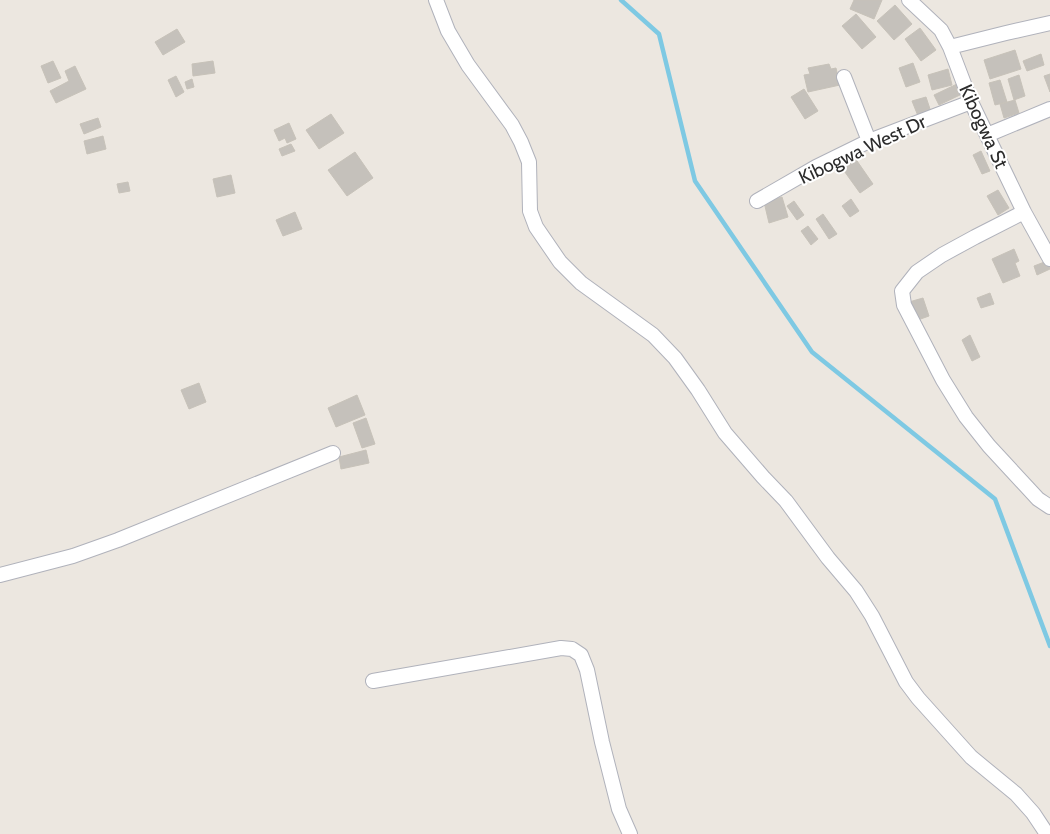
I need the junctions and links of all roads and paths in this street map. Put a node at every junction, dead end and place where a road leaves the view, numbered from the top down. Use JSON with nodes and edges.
{"nodes":[{"id":1,"x":436,"y":0,"type":"edge"},
{"id":2,"x":909,"y":0,"type":"edge"},
{"id":3,"x":1050,"y":23,"type":"edge"},
{"id":4,"x":950,"y":47,"type":"junction"},
{"id":5,"x":844,"y":77,"type":"dead end"},
{"id":6,"x":971,"y":102,"type":"junction"},
{"id":7,"x":1050,"y":109,"type":"edge"},
{"id":8,"x":987,"y":135,"type":"junction"},
{"id":9,"x":869,"y":141,"type":"junction"},
{"id":10,"x":757,"y":201,"type":"dead end"},
{"id":11,"x":1024,"y":212,"type":"junction"},
{"id":12,"x":1048,"y":250,"type":"edge"},
{"id":13,"x":333,"y":453,"type":"dead end"},
{"id":14,"x":1050,"y":507,"type":"edge"},
{"id":15,"x":0,"y":575,"type":"edge"},
{"id":16,"x":373,"y":681,"type":"dead end"},
{"id":17,"x":630,"y":834,"type":"edge"},
{"id":18,"x":1047,"y":834,"type":"edge"}],
"edges":[{"from":1,"to":18,"type":"street"},
{"from":2,"to":4,"type":"street","name":"Kibogwa St"},
{"from":3,"to":4,"type":"street"},
{"from":4,"to":6,"type":"street","name":"Kibogwa St"},
{"from":5,"to":9,"type":"street"},
{"from":6,"to":8,"type":"street","name":"Kibogwa St"},
{"from":6,"to":9,"type":"street","name":"Kibogwa West Dr"},
{"from":7,"to":8,"type":"street"},
{"from":8,"to":11,"type":"street","name":"Kibogwa St"},
{"from":9,"to":10,"type":"street","name":"Kibogwa West Dr"},
{"from":11,"to":12,"type":"street","name":"Kibogwa St"},
{"from":11,"to":14,"type":"street"},
{"from":13,"to":15,"type":"street"},
{"from":16,"to":17,"type":"street"}]}
